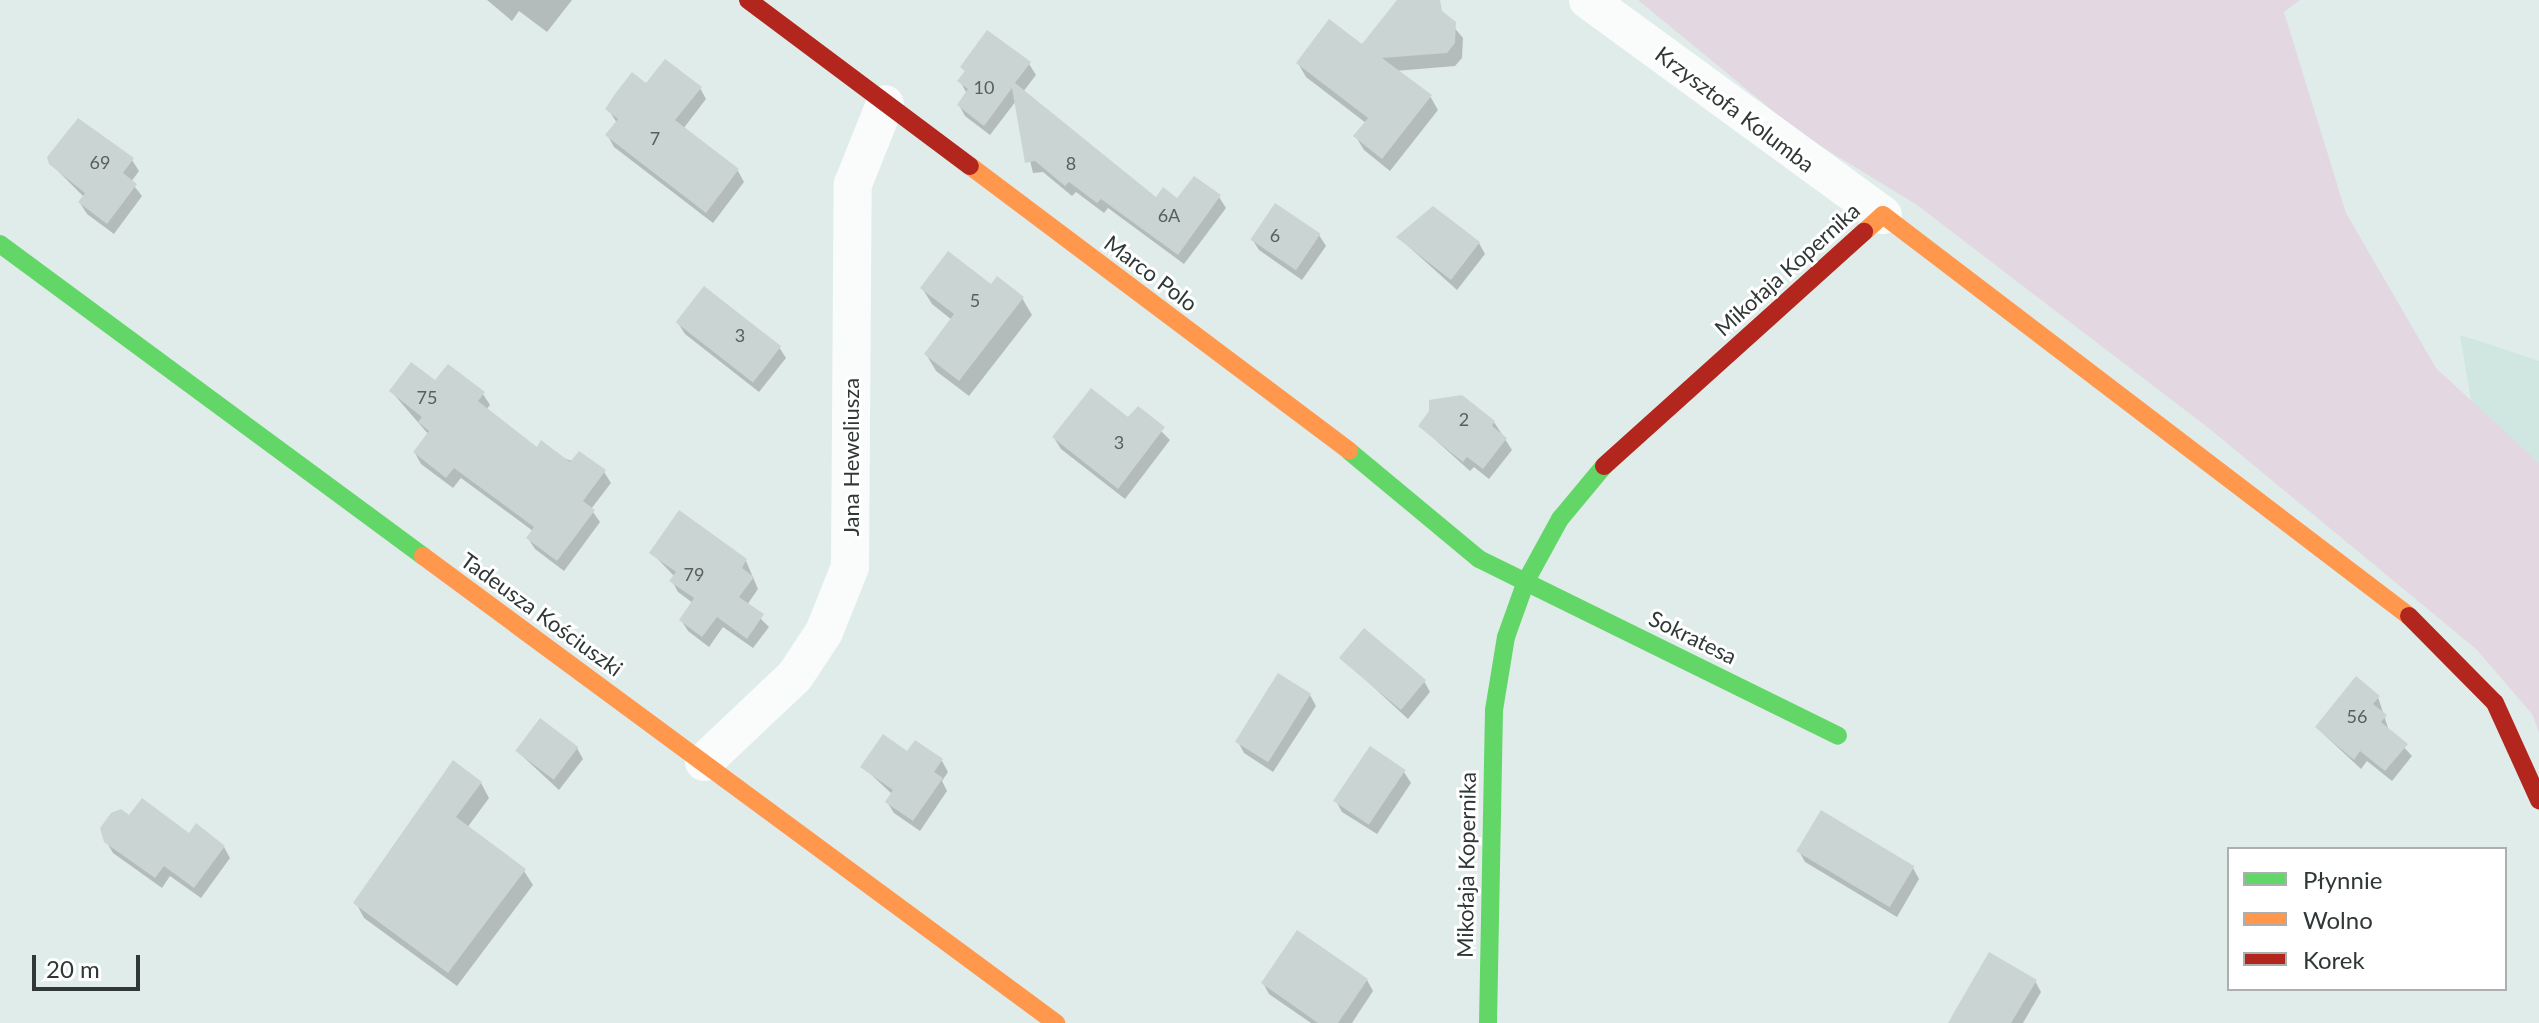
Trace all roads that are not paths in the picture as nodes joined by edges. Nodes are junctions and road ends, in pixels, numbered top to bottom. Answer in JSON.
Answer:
{"nodes":[{"id":1,"x":748,"y":0,"type":"edge"},
{"id":2,"x":1588,"y":0,"type":"edge"},
{"id":3,"x":885,"y":104,"type":"junction"},
{"id":4,"x":1883,"y":215,"type":"junction"},
{"id":5,"x":0,"y":244,"type":"edge"},
{"id":6,"x":1526,"y":581,"type":"junction"},
{"id":7,"x":1838,"y":736,"type":"dead end"},
{"id":8,"x":704,"y":762,"type":"junction"},
{"id":9,"x":2539,"y":800,"type":"edge"},
{"id":10,"x":1056,"y":1023,"type":"edge"},
{"id":11,"x":1488,"y":1023,"type":"edge"}],
"edges":[{"from":1,"to":3,"type":"street","name":"Marco Polo"},
{"from":2,"to":4,"type":"street","name":"Krzysztofa Kolumba"},
{"from":3,"to":6,"type":"street","name":"Marco Polo"},
{"from":3,"to":8,"type":"street","name":"Jana Heweliusza"},
{"from":4,"to":6,"type":"street","name":"Mikołaja Kopernika"},
{"from":4,"to":9,"type":"street","name":"Mikołaja Kopernika"},
{"from":5,"to":8,"type":"street","name":"Tadeusza Kościuszki"},
{"from":6,"to":7,"type":"street","name":"Sokratesa"},
{"from":6,"to":11,"type":"street","name":"Mikołaja Kopernika"},
{"from":8,"to":10,"type":"street","name":"Tadeusza Kościuszki"}]}
